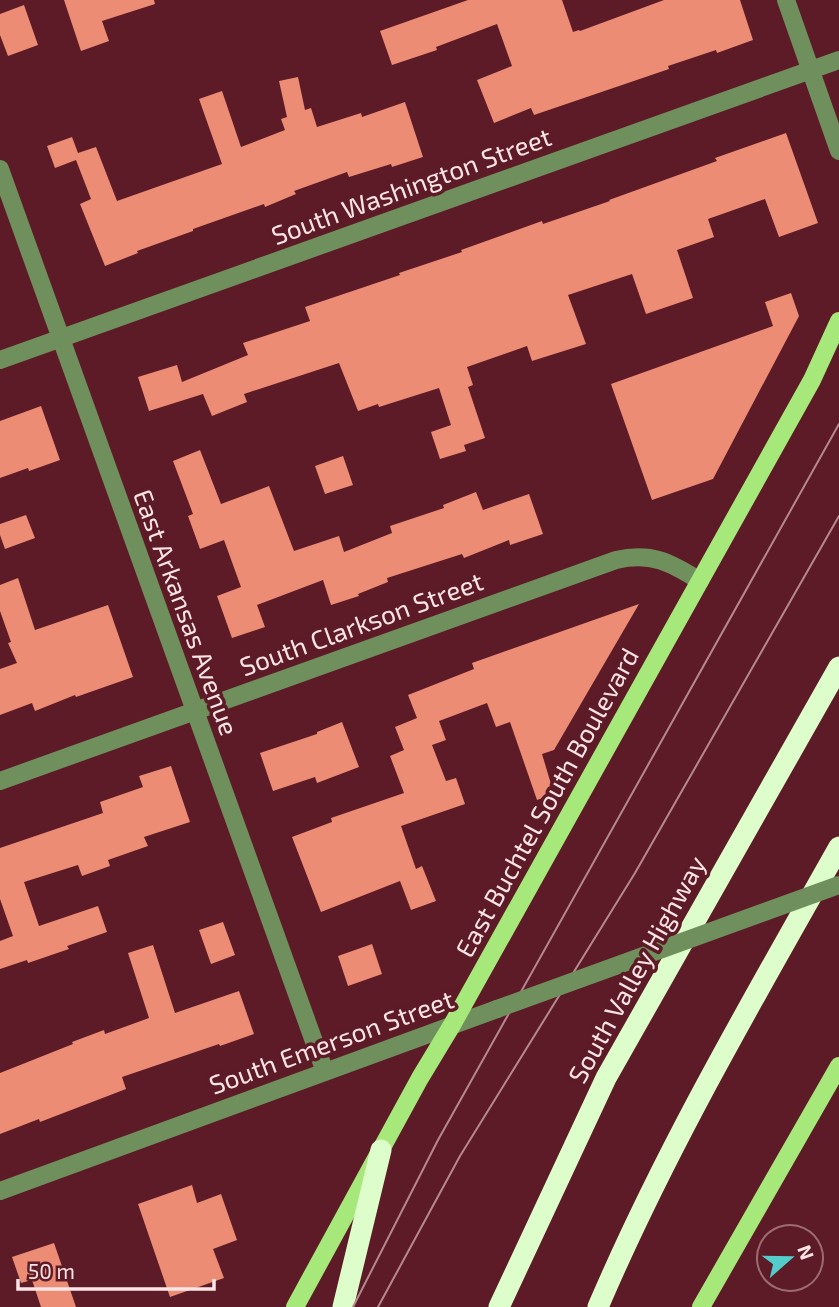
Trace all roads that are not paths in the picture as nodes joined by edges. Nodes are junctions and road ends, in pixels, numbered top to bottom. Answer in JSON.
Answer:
{"nodes":[{"id":1,"x":786,"y":0,"type":"edge"},
{"id":2,"x":839,"y":60,"type":"edge"},
{"id":3,"x":810,"y":70,"type":"junction"},
{"id":4,"x":839,"y":151,"type":"edge"},
{"id":5,"x":0,"y":169,"type":"edge"},
{"id":6,"x":839,"y":321,"type":"edge"},
{"id":7,"x":61,"y":339,"type":"junction"},
{"id":8,"x":0,"y":360,"type":"edge"},
{"id":9,"x":700,"y":581,"type":"junction"},
{"id":10,"x":839,"y":667,"type":"edge"},
{"id":11,"x":195,"y":711,"type":"junction"},
{"id":12,"x":0,"y":781,"type":"edge"},
{"id":13,"x":839,"y":847,"type":"edge"},
{"id":14,"x":839,"y":885,"type":"edge"},
{"id":15,"x":452,"y":1025,"type":"junction"},
{"id":16,"x":839,"y":1066,"type":"edge"},
{"id":17,"x":324,"y":1072,"type":"junction"},
{"id":18,"x":381,"y":1150,"type":"junction"},
{"id":19,"x":0,"y":1191,"type":"edge"},
{"id":20,"x":295,"y":1307,"type":"edge"},
{"id":21,"x":343,"y":1307,"type":"edge"},
{"id":22,"x":499,"y":1307,"type":"edge"},
{"id":23,"x":598,"y":1307,"type":"edge"},
{"id":24,"x":701,"y":1307,"type":"edge"}],
"edges":[{"from":1,"to":3,"type":"street"},
{"from":2,"to":3,"type":"street","name":"South Washington Street"},
{"from":3,"to":4,"type":"street"},
{"from":3,"to":7,"type":"street","name":"South Washington Street"},
{"from":5,"to":7,"type":"street","name":"East Arkansas Avenue"},
{"from":6,"to":9,"type":"main road","name":"East Buchtel South Boulevard"},
{"from":7,"to":8,"type":"street","name":"South Washington Street"},
{"from":7,"to":11,"type":"street","name":"East Arkansas Avenue"},
{"from":9,"to":11,"type":"street","name":"South Clarkson Street"},
{"from":9,"to":15,"type":"main road","name":"East Buchtel South Boulevard"},
{"from":10,"to":22,"type":"highway","name":"South Valley Highway"},
{"from":11,"to":12,"type":"street","name":"South Clarkson Street"},
{"from":11,"to":17,"type":"street","name":"East Arkansas Avenue"},
{"from":13,"to":23,"type":"highway"},
{"from":14,"to":15,"type":"street","name":"South Emerson Street","bridge":true},
{"from":15,"to":17,"type":"street","name":"South Emerson Street"},
{"from":15,"to":18,"type":"main road","name":"East Buchtel South Boulevard"},
{"from":16,"to":24,"type":"main road"},
{"from":17,"to":19,"type":"street","name":"South Emerson Street"},
{"from":18,"to":20,"type":"main road","name":"East Buchtel South Boulevard"},
{"from":18,"to":21,"type":"highway"}]}
